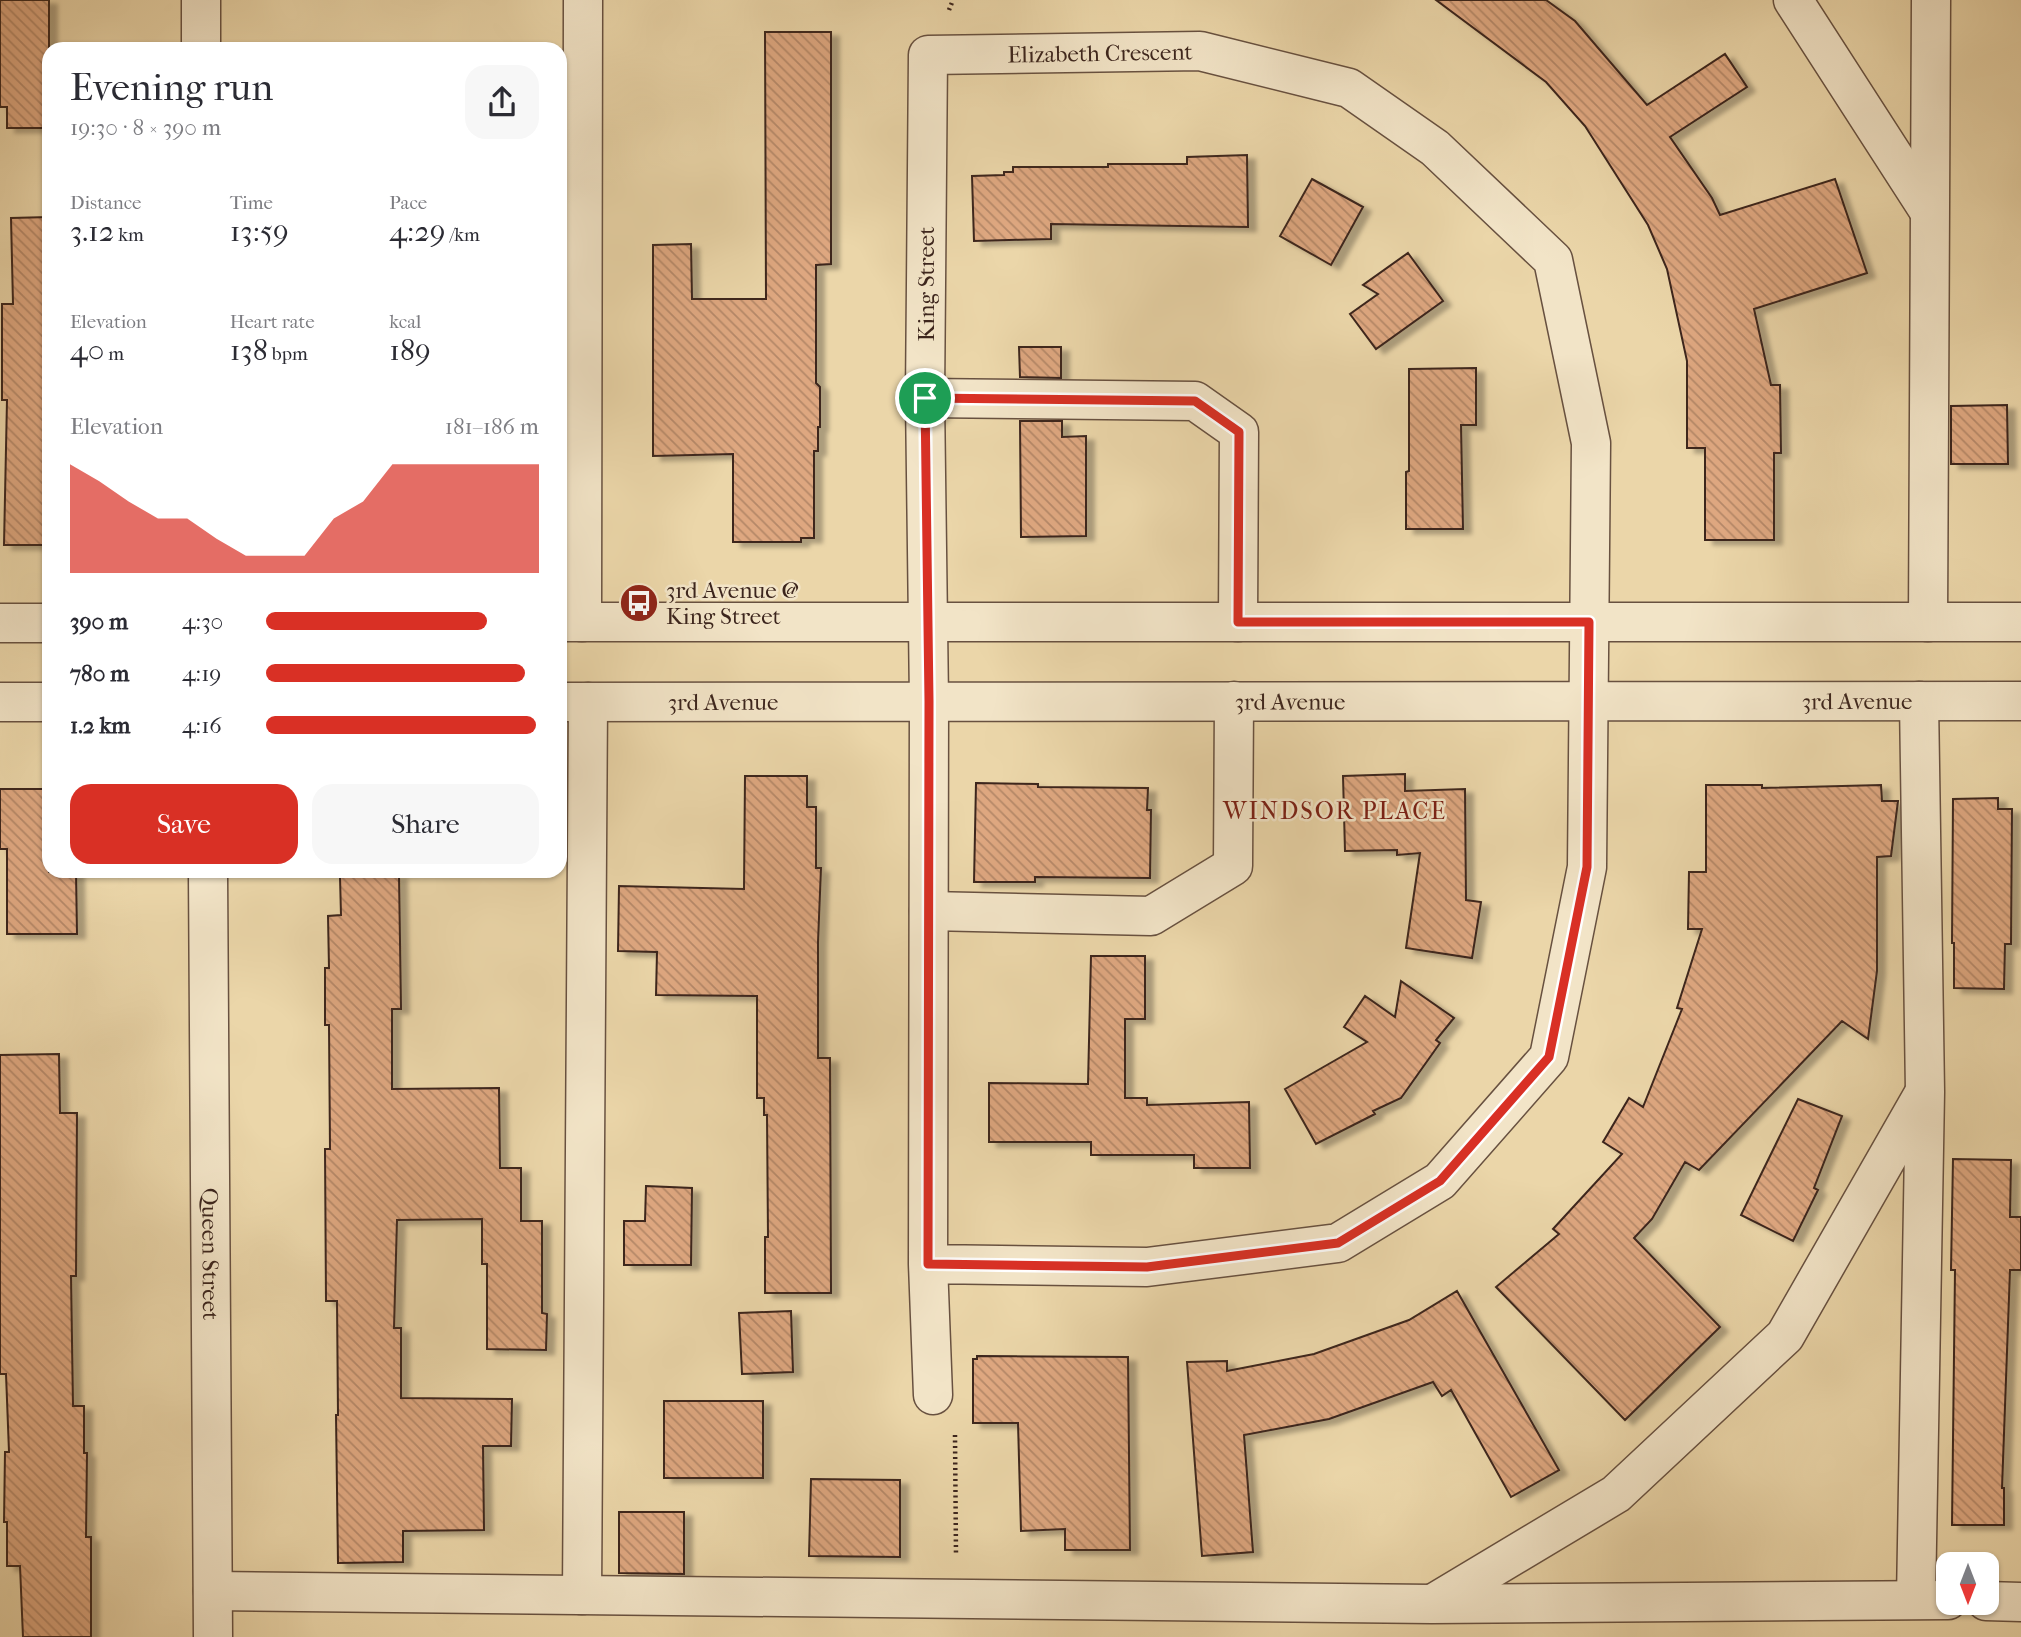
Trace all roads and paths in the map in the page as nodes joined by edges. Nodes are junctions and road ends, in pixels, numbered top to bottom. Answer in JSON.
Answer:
{"nodes":[{"id":1,"x":201,"y":0,"type":"edge"},
{"id":2,"x":583,"y":0,"type":"edge"},
{"id":3,"x":1793,"y":0,"type":"edge"},
{"id":4,"x":1931,"y":0,"type":"edge"},
{"id":5,"x":201,"y":42,"type":"edge"},
{"id":6,"x":928,"y":55,"type":"joint"},
{"id":7,"x":1929,"y":211,"type":"junction"},
{"id":8,"x":925,"y":398,"type":"junction"},
{"id":9,"x":571,"y":622,"type":"edge"},
{"id":10,"x":928,"y":622,"type":"junction"},
{"id":11,"x":1238,"y":622,"type":"junction"},
{"id":12,"x":1589,"y":622,"type":"junction"},
{"id":13,"x":1928,"y":622,"type":"junction"},
{"id":14,"x":2021,"y":622,"type":"edge"},
{"id":15,"x":0,"y":623,"type":"edge"},
{"id":16,"x":42,"y":623,"type":"edge"},
{"id":17,"x":929,"y":701,"type":"junction"},
{"id":18,"x":1234,"y":701,"type":"junction"},
{"id":19,"x":1588,"y":701,"type":"junction"},
{"id":20,"x":1919,"y":701,"type":"junction"},
{"id":21,"x":2021,"y":701,"type":"edge"},
{"id":22,"x":0,"y":702,"type":"edge"},
{"id":23,"x":42,"y":702,"type":"edge"},
{"id":24,"x":574,"y":702,"type":"edge"},
{"id":25,"x":208,"y":878,"type":"edge"},
{"id":26,"x":929,"y":911,"type":"junction"},
{"id":27,"x":1925,"y":1092,"type":"junction"},
{"id":28,"x":928,"y":1264,"type":"junction"},
{"id":29,"x":933,"y":1395,"type":"joint"},
{"id":30,"x":213,"y":1591,"type":"junction"},
{"id":31,"x":582,"y":1595,"type":"junction"},
{"id":32,"x":956,"y":1599,"type":"junction"},
{"id":33,"x":1932,"y":1599,"type":"edge"},
{"id":34,"x":1999,"y":1601,"type":"edge"},
{"id":35,"x":2021,"y":1602,"type":"edge"},
{"id":36,"x":1432,"y":1604,"type":"junction"},
{"id":37,"x":213,"y":1637,"type":"edge"}],
"edges":[{"from":1,"to":5,"type":"street"},
{"from":2,"to":9,"type":"street"},
{"from":3,"to":7,"type":"street"},
{"from":4,"to":7,"type":"street"},
{"from":6,"to":8,"type":"street","name":"King Street"},
{"from":6,"to":12,"type":"street","name":"Elizabeth Crescent"},
{"from":7,"to":13,"type":"street"},
{"from":8,"to":10,"type":"street","name":"King Street"},
{"from":8,"to":11,"type":"street"},
{"from":9,"to":10,"type":"street"},
{"from":10,"to":11,"type":"street"},
{"from":10,"to":17,"type":"street","name":"King Street"},
{"from":11,"to":12,"type":"street"},
{"from":12,"to":13,"type":"street"},
{"from":12,"to":19,"type":"street","name":"Elizabeth Crescent"},
{"from":13,"to":14,"type":"street"},
{"from":15,"to":16,"type":"street"},
{"from":17,"to":18,"type":"street","name":"3rd Avenue"},
{"from":17,"to":24,"type":"street","name":"3rd Avenue"},
{"from":17,"to":26,"type":"street","name":"King Street"},
{"from":18,"to":19,"type":"street","name":"3rd Avenue"},
{"from":18,"to":26,"type":"street"},
{"from":19,"to":20,"type":"street","name":"3rd Avenue"},
{"from":19,"to":28,"type":"street","name":"Elizabeth Crescent"},
{"from":20,"to":21,"type":"street","name":"3rd Avenue"},
{"from":20,"to":27,"type":"street"},
{"from":22,"to":23,"type":"street"},
{"from":24,"to":31,"type":"street"},
{"from":25,"to":30,"type":"street","name":"Queen Street"},
{"from":26,"to":28,"type":"street","name":"King Street"},
{"from":27,"to":33,"type":"street"},
{"from":27,"to":36,"type":"street"},
{"from":28,"to":29,"type":"street","name":"King Street"},
{"from":29,"to":32,"type":"path"},
{"from":30,"to":31,"type":"street"},
{"from":30,"to":37,"type":"street","name":"Queen Street"},
{"from":31,"to":32,"type":"street"},
{"from":32,"to":36,"type":"street"},
{"from":33,"to":36,"type":"street"},
{"from":34,"to":35,"type":"street"}]}
